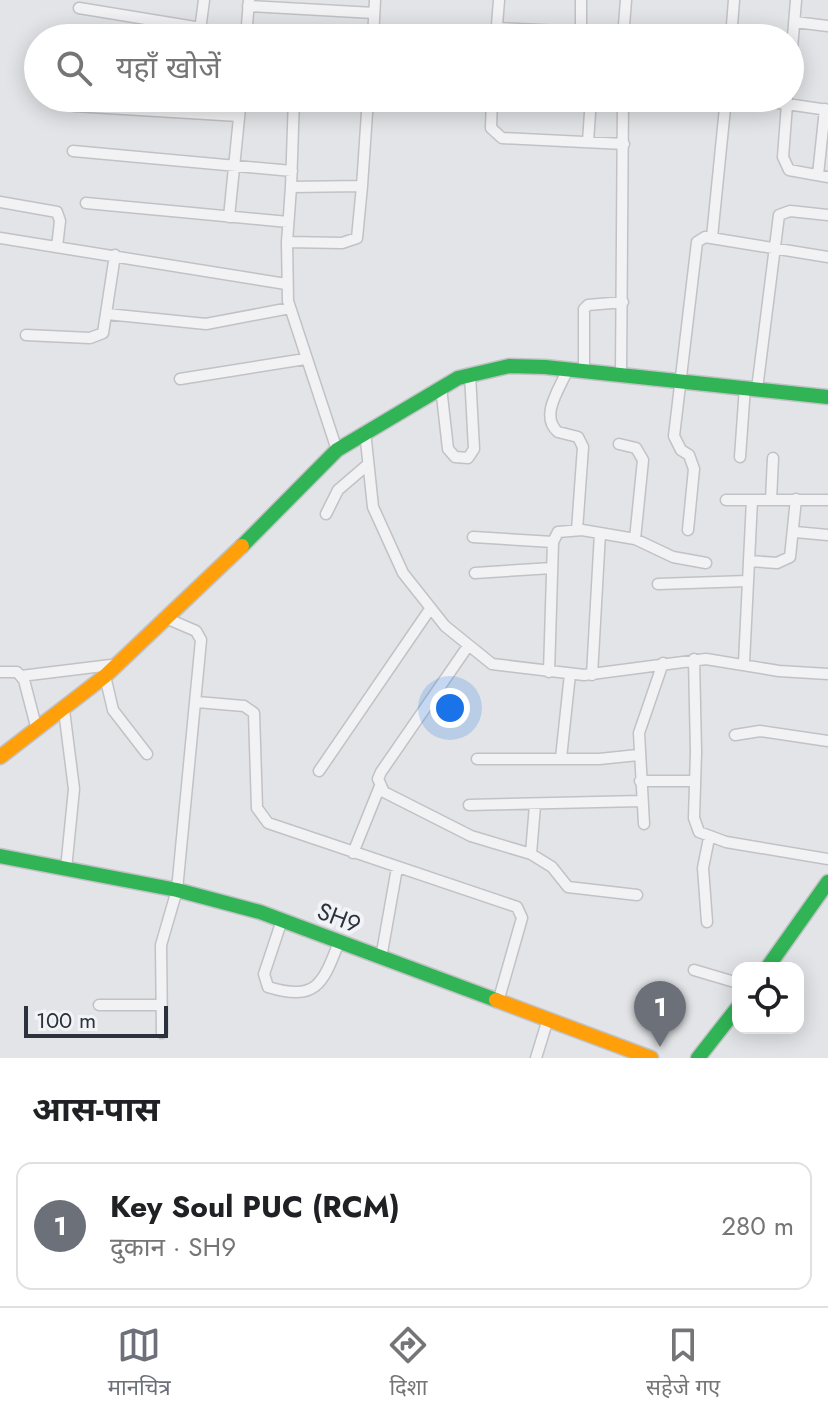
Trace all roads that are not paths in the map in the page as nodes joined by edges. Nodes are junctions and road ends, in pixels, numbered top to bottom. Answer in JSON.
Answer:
{"nodes":[{"id":1,"x":204,"y":0,"type":"edge"},
{"id":2,"x":375,"y":0,"type":"edge"},
{"id":3,"x":499,"y":0,"type":"edge"},
{"id":4,"x":581,"y":0,"type":"edge"},
{"id":5,"x":626,"y":0,"type":"edge"},
{"id":6,"x":734,"y":0,"type":"edge"},
{"id":7,"x":796,"y":0,"type":"edge"},
{"id":8,"x":249,"y":3,"type":"edge"},
{"id":9,"x":79,"y":8,"type":"dead end"},
{"id":10,"x":374,"y":13,"type":"junction"},
{"id":11,"x":795,"y":22,"type":"joint"},
{"id":12,"x":156,"y":24,"type":"edge"},
{"id":13,"x":201,"y":24,"type":"edge"},
{"id":14,"x":247,"y":24,"type":"edge"},
{"id":15,"x":374,"y":24,"type":"edge"},
{"id":16,"x":498,"y":24,"type":"edge"},
{"id":17,"x":581,"y":24,"type":"edge"},
{"id":18,"x":625,"y":24,"type":"edge"},
{"id":19,"x":732,"y":24,"type":"edge"},
{"id":20,"x":828,"y":26,"type":"edge"},
{"id":21,"x":804,"y":105,"type":"edge"},
{"id":22,"x":826,"y":110,"type":"edge"},
{"id":23,"x":173,"y":112,"type":"edge"},
{"id":24,"x":239,"y":112,"type":"edge"},
{"id":25,"x":294,"y":112,"type":"edge"},
{"id":26,"x":367,"y":112,"type":"edge"},
{"id":27,"x":492,"y":112,"type":"edge"},
{"id":28,"x":590,"y":112,"type":"edge"},
{"id":29,"x":623,"y":112,"type":"edge"},
{"id":30,"x":725,"y":112,"type":"edge"},
{"id":31,"x":786,"y":112,"type":"edge"},
{"id":32,"x":239,"y":116,"type":"junction"},
{"id":33,"x":588,"y":142,"type":"junction"},
{"id":34,"x":624,"y":144,"type":"junction"},
{"id":35,"x":73,"y":151,"type":"dead end"},
{"id":36,"x":235,"y":166,"type":"junction"},
{"id":37,"x":292,"y":171,"type":"junction"},
{"id":38,"x":823,"y":176,"type":"edge"},
{"id":39,"x":362,"y":186,"type":"junction"},
{"id":40,"x":291,"y":187,"type":"junction"},
{"id":41,"x":0,"y":202,"type":"edge"},
{"id":42,"x":86,"y":203,"type":"dead end"},
{"id":43,"x":828,"y":215,"type":"edge"},
{"id":44,"x":229,"y":217,"type":"junction"},
{"id":45,"x":288,"y":222,"type":"junction"},
{"id":46,"x":712,"y":237,"type":"junction"},
{"id":47,"x":0,"y":238,"type":"edge"},
{"id":48,"x":287,"y":242,"type":"junction"},
{"id":49,"x":57,"y":247,"type":"junction"},
{"id":50,"x":772,"y":247,"type":"junction"},
{"id":51,"x":115,"y":255,"type":"junction"},
{"id":52,"x":828,"y":257,"type":"edge"},
{"id":53,"x":286,"y":284,"type":"junction"},
{"id":54,"x":623,"y":302,"type":"junction"},
{"id":55,"x":290,"y":308,"type":"junction"},
{"id":56,"x":107,"y":314,"type":"junction"},
{"id":57,"x":26,"y":335,"type":"dead end"},
{"id":58,"x":305,"y":359,"type":"junction"},
{"id":59,"x":568,"y":369,"type":"junction"},
{"id":60,"x":584,"y":371,"type":"junction"},
{"id":61,"x":470,"y":374,"type":"junction"},
{"id":62,"x":621,"y":374,"type":"junction"},
{"id":63,"x":180,"y":379,"type":"dead end"},
{"id":64,"x":679,"y":380,"type":"junction"},
{"id":65,"x":441,"y":387,"type":"junction"},
{"id":66,"x":751,"y":388,"type":"junction"},
{"id":67,"x":828,"y":397,"type":"edge"},
{"id":68,"x":365,"y":431,"type":"junction"},
{"id":69,"x":619,"y":444,"type":"dead end"},
{"id":70,"x":337,"y":450,"type":"junction"},
{"id":71,"x":740,"y":457,"type":"dead end"},
{"id":72,"x":773,"y":458,"type":"dead end"},
{"id":73,"x":366,"y":466,"type":"junction"},
{"id":74,"x":796,"y":499,"type":"junction"},
{"id":75,"x":726,"y":500,"type":"dead end"},
{"id":76,"x":752,"y":500,"type":"junction"},
{"id":77,"x":771,"y":500,"type":"junction"},
{"id":78,"x":828,"y":500,"type":"edge"},
{"id":79,"x":326,"y":514,"type":"dead end"},
{"id":80,"x":577,"y":530,"type":"junction"},
{"id":81,"x":688,"y":530,"type":"dead end"},
{"id":82,"x":795,"y":532,"type":"junction"},
{"id":83,"x":600,"y":533,"type":"junction"},
{"id":84,"x":828,"y":535,"type":"edge"},
{"id":85,"x":473,"y":537,"type":"dead end"},
{"id":86,"x":635,"y":539,"type":"junction"},
{"id":87,"x":553,"y":542,"type":"junction"},
{"id":88,"x":750,"y":561,"type":"junction"},
{"id":89,"x":706,"y":563,"type":"dead end"},
{"id":90,"x":552,"y":568,"type":"junction"},
{"id":91,"x":475,"y":573,"type":"dead end"},
{"id":92,"x":748,"y":581,"type":"junction"},
{"id":93,"x":658,"y":584,"type":"dead end"},
{"id":94,"x":430,"y":609,"type":"junction"},
{"id":95,"x":168,"y":619,"type":"junction"},
{"id":96,"x":468,"y":646,"type":"junction"},
{"id":97,"x":694,"y":659,"type":"junction"},
{"id":98,"x":663,"y":663,"type":"junction"},
{"id":99,"x":744,"y":663,"type":"junction"},
{"id":100,"x":119,"y":664,"type":"junction"},
{"id":101,"x":0,"y":672,"type":"edge"},
{"id":102,"x":549,"y":672,"type":"junction"},
{"id":103,"x":570,"y":674,"type":"junction"},
{"id":104,"x":828,"y":674,"type":"edge"},
{"id":105,"x":592,"y":675,"type":"junction"},
{"id":106,"x":21,"y":676,"type":"junction"},
{"id":107,"x":105,"y":676,"type":"junction"},
{"id":108,"x":197,"y":702,"type":"junction"},
{"id":109,"x":64,"y":710,"type":"junction"},
{"id":110,"x":37,"y":730,"type":"junction"},
{"id":111,"x":735,"y":735,"type":"dead end"},
{"id":112,"x":828,"y":741,"type":"edge"},
{"id":113,"x":147,"y":754,"type":"dead end"},
{"id":114,"x":638,"y":755,"type":"junction"},
{"id":115,"x":0,"y":757,"type":"edge"},
{"id":116,"x":561,"y":758,"type":"junction"},
{"id":117,"x":477,"y":759,"type":"dead end"},
{"id":118,"x":319,"y":771,"type":"dead end"},
{"id":119,"x":640,"y":781,"type":"junction"},
{"id":120,"x":695,"y":781,"type":"junction"},
{"id":121,"x":380,"y":786,"type":"junction"},
{"id":122,"x":642,"y":801,"type":"junction"},
{"id":123,"x":469,"y":805,"type":"dead end"},
{"id":124,"x":535,"y":805,"type":"junction"},
{"id":125,"x":644,"y":824,"type":"dead end"},
{"id":126,"x":709,"y":838,"type":"junction"},
{"id":127,"x":353,"y":853,"type":"junction"},
{"id":128,"x":531,"y":854,"type":"junction"},
{"id":129,"x":0,"y":856,"type":"edge"},
{"id":130,"x":828,"y":859,"type":"edge"},
{"id":131,"x":397,"y":868,"type":"junction"},
{"id":132,"x":66,"y":869,"type":"junction"},
{"id":133,"x":828,"y":882,"type":"edge"},
{"id":134,"x":177,"y":890,"type":"junction"},
{"id":135,"x":637,"y":895,"type":"dead end"},
{"id":136,"x":282,"y":920,"type":"junction"},
{"id":137,"x":707,"y":922,"type":"dead end"},
{"id":138,"x":339,"y":942,"type":"junction"},
{"id":139,"x":381,"y":958,"type":"junction"},
{"id":140,"x":771,"y":962,"type":"edge"},
{"id":141,"x":694,"y":970,"type":"dead end"},
{"id":142,"x":732,"y":981,"type":"edge"},
{"id":143,"x":498,"y":1002,"type":"junction"},
{"id":144,"x":99,"y":1005,"type":"dead end"},
{"id":145,"x":161,"y":1005,"type":"junction"},
{"id":146,"x":732,"y":1015,"type":"edge"},
{"id":147,"x":548,"y":1019,"type":"junction"},
{"id":148,"x":162,"y":1033,"type":"dead end"},
{"id":149,"x":536,"y":1058,"type":"edge"},
{"id":150,"x":651,"y":1058,"type":"edge"},
{"id":151,"x":698,"y":1058,"type":"edge"}],
"edges":[{"from":1,"to":13,"type":"street"},
{"from":2,"to":10,"type":"street"},
{"from":3,"to":16,"type":"street"},
{"from":4,"to":17,"type":"street"},
{"from":5,"to":18,"type":"street"},
{"from":6,"to":19,"type":"street"},
{"from":7,"to":11,"type":"street"},
{"from":8,"to":10,"type":"street"},
{"from":8,"to":14,"type":"street"},
{"from":9,"to":12,"type":"street"},
{"from":10,"to":15,"type":"street"},
{"from":11,"to":20,"type":"street"},
{"from":21,"to":22,"type":"street"},
{"from":22,"to":38,"type":"street"},
{"from":23,"to":32,"type":"street"},
{"from":24,"to":32,"type":"street"},
{"from":25,"to":37,"type":"street"},
{"from":26,"to":39,"type":"street"},
{"from":27,"to":33,"type":"street"},
{"from":28,"to":33,"type":"street"},
{"from":29,"to":34,"type":"street"},
{"from":30,"to":46,"type":"street"},
{"from":31,"to":38,"type":"street"},
{"from":32,"to":36,"type":"street"},
{"from":33,"to":34,"type":"street"},
{"from":34,"to":54,"type":"street"},
{"from":35,"to":36,"type":"street"},
{"from":36,"to":37,"type":"street"},
{"from":36,"to":44,"type":"street"},
{"from":37,"to":40,"type":"street"},
{"from":39,"to":40,"type":"street"},
{"from":39,"to":48,"type":"street"},
{"from":40,"to":45,"type":"street"},
{"from":41,"to":49,"type":"street"},
{"from":42,"to":44,"type":"street"},
{"from":43,"to":50,"type":"street"},
{"from":44,"to":45,"type":"street"},
{"from":45,"to":48,"type":"street"},
{"from":46,"to":50,"type":"street"},
{"from":46,"to":64,"type":"street"},
{"from":47,"to":49,"type":"street"},
{"from":48,"to":53,"type":"street"},
{"from":49,"to":51,"type":"street"},
{"from":50,"to":52,"type":"street"},
{"from":50,"to":66,"type":"street"},
{"from":51,"to":53,"type":"street"},
{"from":51,"to":56,"type":"street"},
{"from":53,"to":55,"type":"street"},
{"from":54,"to":60,"type":"street"},
{"from":54,"to":62,"type":"street"},
{"from":55,"to":56,"type":"street"},
{"from":55,"to":58,"type":"street"},
{"from":56,"to":57,"type":"street"},
{"from":58,"to":63,"type":"street"},
{"from":58,"to":70,"type":"street"},
{"from":59,"to":60,"type":"street"},
{"from":59,"to":61,"type":"street"},
{"from":59,"to":80,"type":"street"},
{"from":60,"to":62,"type":"street"},
{"from":61,"to":65,"type":"street"},
{"from":61,"to":65,"type":"street"},
{"from":62,"to":64,"type":"street"},
{"from":64,"to":66,"type":"street"},
{"from":64,"to":81,"type":"street"},
{"from":65,"to":68,"type":"street"},
{"from":66,"to":67,"type":"street"},
{"from":66,"to":71,"type":"street"},
{"from":68,"to":70,"type":"street"},
{"from":68,"to":73,"type":"street"},
{"from":69,"to":86,"type":"street"},
{"from":70,"to":95,"type":"street"},
{"from":72,"to":77,"type":"street"},
{"from":73,"to":79,"type":"street"},
{"from":73,"to":94,"type":"street"},
{"from":74,"to":77,"type":"street"},
{"from":74,"to":78,"type":"street"},
{"from":74,"to":82,"type":"street"},
{"from":75,"to":76,"type":"street"},
{"from":76,"to":77,"type":"street"},
{"from":76,"to":88,"type":"street"},
{"from":80,"to":83,"type":"street"},
{"from":80,"to":87,"type":"street"},
{"from":82,"to":84,"type":"street"},
{"from":82,"to":88,"type":"street"},
{"from":83,"to":86,"type":"street"},
{"from":83,"to":105,"type":"street"},
{"from":85,"to":87,"type":"street"},
{"from":86,"to":89,"type":"street"},
{"from":87,"to":90,"type":"street"},
{"from":88,"to":92,"type":"street"},
{"from":90,"to":91,"type":"street"},
{"from":90,"to":102,"type":"street"},
{"from":92,"to":93,"type":"street"},
{"from":92,"to":99,"type":"street"},
{"from":94,"to":96,"type":"street"},
{"from":94,"to":118,"type":"street"},
{"from":95,"to":100,"type":"street"},
{"from":95,"to":108,"type":"street"},
{"from":96,"to":102,"type":"street"},
{"from":96,"to":121,"type":"street"},
{"from":97,"to":98,"type":"street"},
{"from":97,"to":99,"type":"street"},
{"from":97,"to":120,"type":"street"},
{"from":98,"to":105,"type":"street"},
{"from":98,"to":114,"type":"street"},
{"from":99,"to":104,"type":"street"},
{"from":100,"to":106,"type":"street"},
{"from":100,"to":107,"type":"street"},
{"from":101,"to":106,"type":"street"},
{"from":102,"to":103,"type":"street"},
{"from":103,"to":105,"type":"street"},
{"from":103,"to":116,"type":"street"},
{"from":106,"to":110,"type":"street"},
{"from":107,"to":109,"type":"street"},
{"from":107,"to":113,"type":"street"},
{"from":108,"to":127,"type":"street"},
{"from":108,"to":134,"type":"street"},
{"from":109,"to":110,"type":"street"},
{"from":109,"to":132,"type":"street"},
{"from":110,"to":115,"type":"street"},
{"from":111,"to":112,"type":"street"},
{"from":114,"to":116,"type":"street"},
{"from":114,"to":119,"type":"street"},
{"from":116,"to":117,"type":"street"},
{"from":119,"to":120,"type":"street"},
{"from":119,"to":122,"type":"street"},
{"from":120,"to":126,"type":"street"},
{"from":121,"to":127,"type":"street"},
{"from":121,"to":128,"type":"street"},
{"from":122,"to":124,"type":"street"},
{"from":122,"to":125,"type":"street"},
{"from":123,"to":124,"type":"street"},
{"from":124,"to":128,"type":"street"},
{"from":126,"to":130,"type":"street"},
{"from":126,"to":137,"type":"street"},
{"from":127,"to":131,"type":"street"},
{"from":128,"to":135,"type":"street"},
{"from":129,"to":132,"type":"street","name":"SH9"},
{"from":131,"to":139,"type":"street"},
{"from":131,"to":143,"type":"street"},
{"from":132,"to":134,"type":"street","name":"SH9"},
{"from":133,"to":140,"type":"street"},
{"from":134,"to":136,"type":"street","name":"SH9"},
{"from":134,"to":145,"type":"street"},
{"from":136,"to":138,"type":"street","name":"SH9"},
{"from":136,"to":138,"type":"street"},
{"from":138,"to":139,"type":"street","name":"SH9"},
{"from":139,"to":143,"type":"street","name":"SH9"},
{"from":141,"to":142,"type":"street"},
{"from":143,"to":147,"type":"street","name":"SH9"},
{"from":144,"to":145,"type":"street"},
{"from":145,"to":148,"type":"street"},
{"from":146,"to":151,"type":"street"},
{"from":147,"to":149,"type":"street"},
{"from":147,"to":150,"type":"street","name":"SH9"}]}
